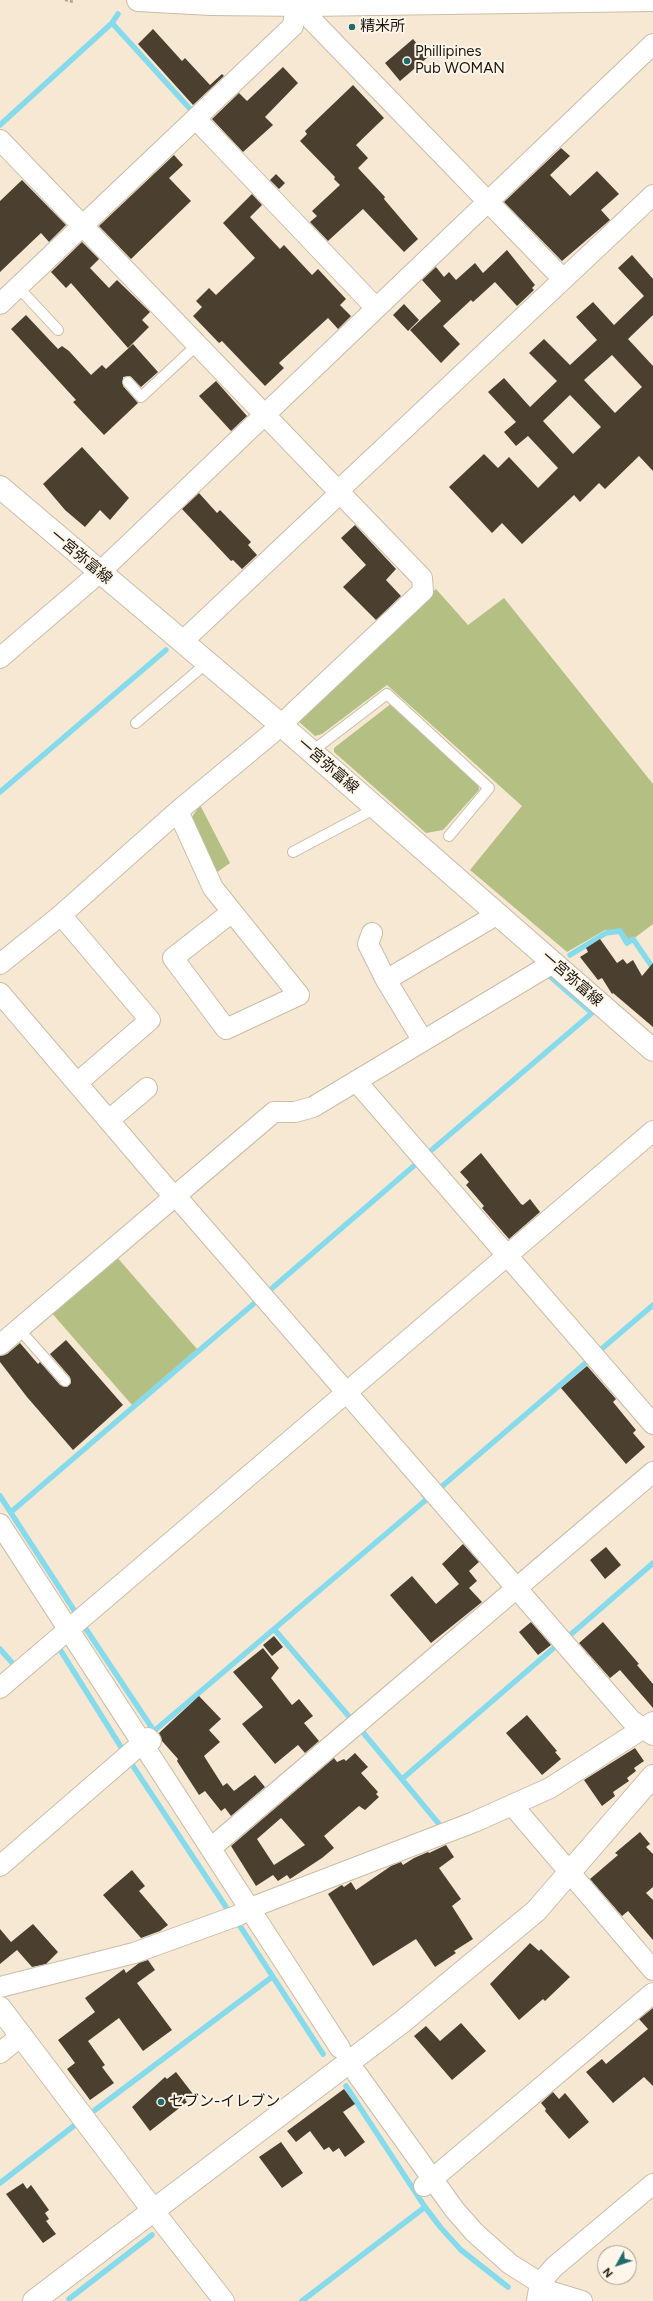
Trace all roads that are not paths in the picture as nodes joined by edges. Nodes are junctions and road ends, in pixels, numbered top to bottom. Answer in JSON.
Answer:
{"nodes":[{"id":1,"x":138,"y":0,"type":"edge"},
{"id":2,"x":653,"y":0,"type":"edge"},
{"id":3,"x":307,"y":5,"type":"edge"},
{"id":4,"x":653,"y":44,"type":"edge"},
{"id":5,"x":196,"y":119,"type":"junction"},
{"id":6,"x":0,"y":140,"type":"edge"},
{"id":7,"x":653,"y":195,"type":"edge"},
{"id":8,"x":488,"y":202,"type":"junction"},
{"id":9,"x":82,"y":227,"type":"junction"},
{"id":10,"x":563,"y":279,"type":"junction"},
{"id":11,"x":18,"y":287,"type":"junction"},
{"id":12,"x":1,"y":302,"type":"edge"},
{"id":13,"x":376,"y":308,"type":"junction"},
{"id":14,"x":58,"y":330,"type":"dead end"},
{"id":15,"x":196,"y":346,"type":"junction"},
{"id":16,"x":128,"y":382,"type":"dead end"},
{"id":17,"x":264,"y":415,"type":"junction"},
{"id":18,"x":0,"y":487,"type":"edge"},
{"id":19,"x":338,"y":493,"type":"junction"},
{"id":20,"x":99,"y":573,"type":"junction"},
{"id":21,"x":184,"y":641,"type":"junction"},
{"id":22,"x":0,"y":658,"type":"edge"},
{"id":23,"x":208,"y":662,"type":"junction"},
{"id":24,"x":136,"y":723,"type":"dead end"},
{"id":25,"x":281,"y":725,"type":"junction"},
{"id":26,"x":311,"y":752,"type":"junction"},
{"id":27,"x":376,"y":808,"type":"junction"},
{"id":28,"x":178,"y":811,"type":"junction"},
{"id":29,"x":449,"y":836,"type":"dead end"},
{"id":30,"x":293,"y":852,"type":"dead end"},
{"id":31,"x":232,"y":912,"type":"junction"},
{"id":32,"x":498,"y":914,"type":"junction"},
{"id":33,"x":61,"y":915,"type":"junction"},
{"id":34,"x":372,"y":932,"type":"dead end"},
{"id":35,"x":553,"y":963,"type":"junction"},
{"id":36,"x":0,"y":964,"type":"edge"},
{"id":37,"x":386,"y":980,"type":"junction"},
{"id":38,"x":0,"y":993,"type":"edge"},
{"id":39,"x":423,"y":1041,"type":"junction"},
{"id":40,"x":653,"y":1050,"type":"edge"},
{"id":41,"x":356,"y":1081,"type":"junction"},
{"id":42,"x":77,"y":1083,"type":"junction"},
{"id":43,"x":147,"y":1088,"type":"dead end"},
{"id":44,"x":109,"y":1120,"type":"junction"},
{"id":45,"x":653,"y":1131,"type":"edge"},
{"id":46,"x":175,"y":1195,"type":"junction"},
{"id":47,"x":506,"y":1254,"type":"junction"},
{"id":48,"x":19,"y":1329,"type":"junction"},
{"id":49,"x":0,"y":1345,"type":"edge"},
{"id":50,"x":65,"y":1381,"type":"dead end"},
{"id":51,"x":347,"y":1393,"type":"junction"},
{"id":52,"x":653,"y":1424,"type":"edge"},
{"id":53,"x":653,"y":1472,"type":"edge"},
{"id":54,"x":0,"y":1508,"type":"edge"},
{"id":55,"x":0,"y":1524,"type":"edge"},
{"id":56,"x":516,"y":1588,"type":"junction"},
{"id":57,"x":72,"y":1627,"type":"junction"},
{"id":58,"x":0,"y":1688,"type":"edge"},
{"id":59,"x":649,"y":1729,"type":"edge"},
{"id":60,"x":145,"y":1741,"type":"junction"},
{"id":61,"x":653,"y":1776,"type":"edge"},
{"id":62,"x":513,"y":1806,"type":"junction"},
{"id":63,"x":218,"y":1842,"type":"junction"},
{"id":64,"x":0,"y":1866,"type":"edge"},
{"id":65,"x":569,"y":1872,"type":"junction"},
{"id":66,"x":254,"y":1907,"type":"junction"},
{"id":67,"x":653,"y":1970,"type":"edge"},
{"id":68,"x":0,"y":1987,"type":"edge"},
{"id":69,"x":653,"y":1993,"type":"edge"},
{"id":70,"x":0,"y":2008,"type":"edge"},
{"id":71,"x":22,"y":2036,"type":"junction"},
{"id":72,"x":0,"y":2052,"type":"edge"},
{"id":73,"x":347,"y":2063,"type":"junction"},
{"id":74,"x":428,"y":2183,"type":"junction"},
{"id":75,"x":653,"y":2184,"type":"edge"},
{"id":76,"x":153,"y":2210,"type":"junction"},
{"id":77,"x":538,"y":2293,"type":"edge"},
{"id":78,"x":34,"y":2301,"type":"edge"},
{"id":79,"x":224,"y":2301,"type":"edge"},
{"id":80,"x":582,"y":2301,"type":"edge"}],
"edges":[{"from":1,"to":3,"type":"main road"},
{"from":2,"to":3,"type":"main road"},
{"from":3,"to":5,"type":"street"},
{"from":3,"to":8,"type":"street"},
{"from":4,"to":8,"type":"street"},
{"from":5,"to":9,"type":"street"},
{"from":5,"to":13,"type":"street"},
{"from":6,"to":9,"type":"street"},
{"from":7,"to":10,"type":"street"},
{"from":8,"to":10,"type":"street"},
{"from":8,"to":13,"type":"street"},
{"from":9,"to":11,"type":"street"},
{"from":9,"to":15,"type":"street"},
{"from":10,"to":19,"type":"street"},
{"from":11,"to":12,"type":"street"},
{"from":11,"to":14,"type":"lane"},
{"from":13,"to":17,"type":"street"},
{"from":15,"to":16,"type":"lane"},
{"from":15,"to":17,"type":"street"},
{"from":17,"to":19,"type":"street"},
{"from":17,"to":20,"type":"street"},
{"from":18,"to":20,"type":"main road","name":"一宮弥富線"},
{"from":19,"to":21,"type":"street"},
{"from":19,"to":25,"type":"street"},
{"from":20,"to":21,"type":"main road","name":"一宮弥富線"},
{"from":20,"to":22,"type":"street"},
{"from":21,"to":23,"type":"main road","name":"一宮弥富線"},
{"from":23,"to":24,"type":"lane"},
{"from":23,"to":25,"type":"main road","name":"一宮弥富線"},
{"from":25,"to":26,"type":"main road","name":"一宮弥富線"},
{"from":25,"to":28,"type":"street"},
{"from":26,"to":27,"type":"main road","name":"一宮弥富線"},
{"from":26,"to":29,"type":"lane"},
{"from":27,"to":30,"type":"lane"},
{"from":27,"to":32,"type":"main road","name":"一宮弥富線"},
{"from":28,"to":31,"type":"street"},
{"from":28,"to":33,"type":"street"},
{"from":31,"to":31,"type":"street"},
{"from":32,"to":35,"type":"main road","name":"一宮弥富線"},
{"from":32,"to":37,"type":"street"},
{"from":33,"to":36,"type":"street"},
{"from":33,"to":42,"type":"street"},
{"from":34,"to":37,"type":"street"},
{"from":35,"to":39,"type":"street"},
{"from":35,"to":40,"type":"main road","name":"一宮弥富線"},
{"from":37,"to":39,"type":"street"},
{"from":38,"to":42,"type":"street"},
{"from":39,"to":41,"type":"street"},
{"from":41,"to":46,"type":"street"},
{"from":41,"to":47,"type":"street"},
{"from":42,"to":44,"type":"street"},
{"from":43,"to":44,"type":"street"},
{"from":44,"to":46,"type":"street"},
{"from":45,"to":47,"type":"street"},
{"from":46,"to":48,"type":"street"},
{"from":46,"to":51,"type":"street"},
{"from":47,"to":51,"type":"street"},
{"from":47,"to":52,"type":"street"},
{"from":48,"to":49,"type":"street"},
{"from":48,"to":50,"type":"lane"},
{"from":51,"to":56,"type":"street"},
{"from":51,"to":57,"type":"street"},
{"from":53,"to":56,"type":"street"},
{"from":54,"to":57,"type":"street"},
{"from":55,"to":57,"type":"street"},
{"from":56,"to":59,"type":"street"},
{"from":56,"to":63,"type":"street"},
{"from":57,"to":58,"type":"street"},
{"from":57,"to":60,"type":"street"},
{"from":59,"to":62,"type":"street"},
{"from":60,"to":63,"type":"street"},
{"from":60,"to":64,"type":"street"},
{"from":60,"to":66,"type":"street"},
{"from":61,"to":65,"type":"main road"},
{"from":62,"to":65,"type":"street"},
{"from":62,"to":66,"type":"street"},
{"from":63,"to":66,"type":"street"},
{"from":65,"to":67,"type":"street"},
{"from":65,"to":73,"type":"main road"},
{"from":66,"to":68,"type":"street"},
{"from":66,"to":73,"type":"street"},
{"from":69,"to":74,"type":"street"},
{"from":70,"to":71,"type":"main road"},
{"from":71,"to":72,"type":"street"},
{"from":71,"to":76,"type":"main road"},
{"from":73,"to":74,"type":"street"},
{"from":73,"to":76,"type":"main road"},
{"from":74,"to":77,"type":"street"},
{"from":75,"to":77,"type":"street"},
{"from":76,"to":78,"type":"main road"},
{"from":76,"to":79,"type":"street"},
{"from":77,"to":80,"type":"street"}]}
